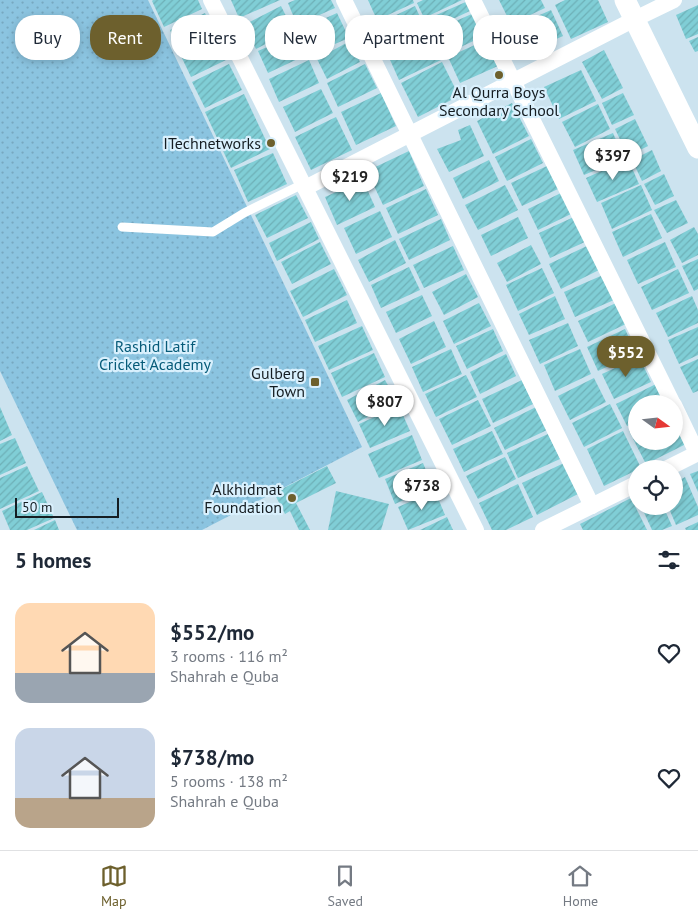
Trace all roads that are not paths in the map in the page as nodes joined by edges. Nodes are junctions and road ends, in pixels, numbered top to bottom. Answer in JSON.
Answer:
{"nodes":[{"id":1,"x":212,"y":0,"type":"edge"},
{"id":2,"x":344,"y":0,"type":"edge"},
{"id":3,"x":473,"y":0,"type":"edge"},
{"id":4,"x":674,"y":0,"type":"edge"},
{"id":5,"x":630,"y":9,"type":"edge"},
{"id":6,"x":513,"y":81,"type":"junction"},
{"id":7,"x":410,"y":134,"type":"junction"},
{"id":8,"x":698,"y":148,"type":"edge"},
{"id":9,"x":304,"y":186,"type":"junction"},
{"id":10,"x":122,"y":227,"type":"dead end"},
{"id":11,"x":668,"y":395,"type":"edge"},
{"id":12,"x":683,"y":424,"type":"edge"},
{"id":13,"x":698,"y":453,"type":"edge"},
{"id":14,"x":683,"y":460,"type":"edge"},
{"id":15,"x":628,"y":488,"type":"edge"},
{"id":16,"x":592,"y":506,"type":"junction"},
{"id":17,"x":476,"y":530,"type":"edge"},
{"id":18,"x":543,"y":530,"type":"edge"}],
"edges":[{"from":1,"to":9,"type":"street"},
{"from":2,"to":7,"type":"street"},
{"from":3,"to":6,"type":"street"},
{"from":4,"to":5,"type":"street"},
{"from":5,"to":6,"type":"street"},
{"from":5,"to":8,"type":"street"},
{"from":6,"to":7,"type":"street"},
{"from":6,"to":11,"type":"street"},
{"from":7,"to":9,"type":"street"},
{"from":7,"to":16,"type":"street"},
{"from":9,"to":10,"type":"lane"},
{"from":9,"to":17,"type":"street"},
{"from":12,"to":13,"type":"street"},
{"from":13,"to":14,"type":"street"},
{"from":15,"to":16,"type":"street"},
{"from":16,"to":18,"type":"street"}]}
